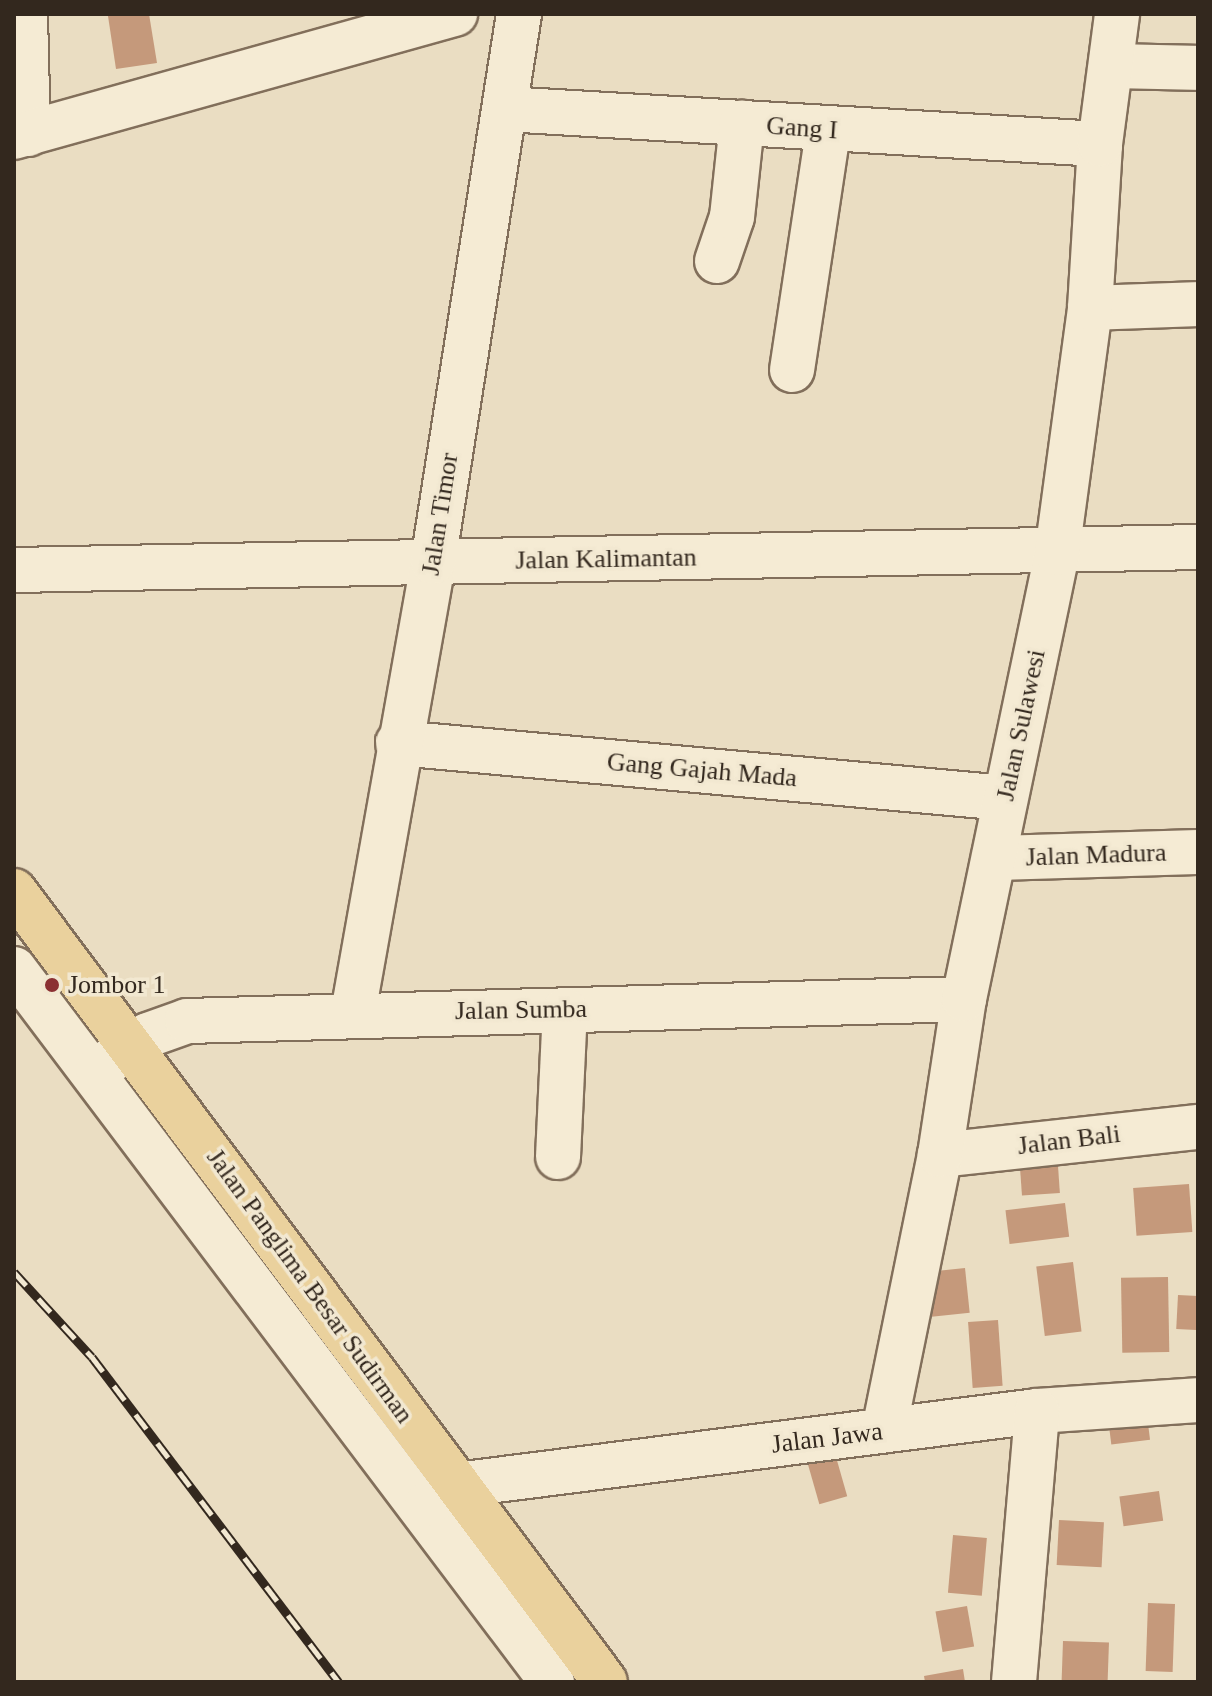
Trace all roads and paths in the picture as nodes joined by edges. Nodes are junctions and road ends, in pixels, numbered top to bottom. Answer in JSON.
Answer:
{"nodes":[{"id":1,"x":25,"y":14,"type":"edge"},
{"id":2,"x":455,"y":14,"type":"edge"},
{"id":3,"x":519,"y":14,"type":"edge"},
{"id":4,"x":1117,"y":14,"type":"edge"},
{"id":5,"x":1112,"y":66,"type":"junction"},
{"id":6,"x":1198,"y":68,"type":"edge"},
{"id":7,"x":505,"y":109,"type":"junction"},
{"id":8,"x":742,"y":123,"type":"junction"},
{"id":9,"x":828,"y":131,"type":"junction"},
{"id":10,"x":21,"y":136,"type":"edge"},
{"id":11,"x":1100,"y":144,"type":"junction"},
{"id":12,"x":717,"y":261,"type":"dead end"},
{"id":13,"x":1198,"y":304,"type":"edge"},
{"id":14,"x":1090,"y":308,"type":"junction"},
{"id":15,"x":792,"y":370,"type":"dead end"},
{"id":16,"x":1198,"y":547,"type":"edge"},
{"id":17,"x":1057,"y":553,"type":"junction"},
{"id":18,"x":433,"y":562,"type":"junction"},
{"id":19,"x":14,"y":570,"type":"edge"},
{"id":20,"x":398,"y":743,"type":"junction"},
{"id":21,"x":1006,"y":798,"type":"junction"},
{"id":22,"x":1198,"y":852,"type":"edge"},
{"id":23,"x":994,"y":858,"type":"junction"},
{"id":24,"x":14,"y":891,"type":"edge"},
{"id":25,"x":14,"y":969,"type":"edge"},
{"id":26,"x":964,"y":999,"type":"junction"},
{"id":27,"x":565,"y":1010,"type":"junction"},
{"id":28,"x":353,"y":1013,"type":"junction"},
{"id":29,"x":132,"y":1045,"type":"junction"},
{"id":30,"x":93,"y":1073,"type":"junction"},
{"id":31,"x":1198,"y":1127,"type":"edge"},
{"id":32,"x":940,"y":1155,"type":"junction"},
{"id":33,"x":558,"y":1157,"type":"dead end"},
{"id":34,"x":1198,"y":1400,"type":"edge"},
{"id":35,"x":1037,"y":1411,"type":"junction"},
{"id":36,"x":884,"y":1430,"type":"junction"},
{"id":37,"x":457,"y":1485,"type":"junction"},
{"id":38,"x":421,"y":1508,"type":"junction"},
{"id":39,"x":552,"y":1682,"type":"edge"},
{"id":40,"x":605,"y":1682,"type":"edge"},
{"id":41,"x":1014,"y":1682,"type":"edge"}],
"edges":[{"from":1,"to":10,"type":"street"},
{"from":2,"to":10,"type":"street"},
{"from":3,"to":7,"type":"street","name":"Jalan Timor"},
{"from":4,"to":5,"type":"street","name":"Jalan Sulawesi"},
{"from":5,"to":6,"type":"street"},
{"from":5,"to":11,"type":"street","name":"Jalan Sulawesi"},
{"from":7,"to":8,"type":"street","name":"Gang I"},
{"from":7,"to":18,"type":"street","name":"Jalan Timor"},
{"from":8,"to":9,"type":"street","name":"Gang I"},
{"from":8,"to":12,"type":"street"},
{"from":9,"to":11,"type":"street","name":"Gang I"},
{"from":9,"to":15,"type":"street"},
{"from":11,"to":14,"type":"street","name":"Jalan Sulawesi"},
{"from":13,"to":14,"type":"street"},
{"from":14,"to":17,"type":"street","name":"Jalan Sulawesi"},
{"from":16,"to":17,"type":"street","name":"Jalan Kalimantan"},
{"from":17,"to":18,"type":"street","name":"Jalan Kalimantan"},
{"from":17,"to":21,"type":"street","name":"Jalan Sulawesi"},
{"from":18,"to":19,"type":"street","name":"Jalan Kalimantan"},
{"from":18,"to":20,"type":"street","name":"Jalan Timor"},
{"from":20,"to":21,"type":"street","name":"Gang Gajah Mada"},
{"from":20,"to":28,"type":"street","name":"Jalan Timor"},
{"from":21,"to":23,"type":"street","name":"Jalan Sulawesi"},
{"from":22,"to":23,"type":"street","name":"Jalan Madura"},
{"from":23,"to":26,"type":"street","name":"Jalan Sulawesi"},
{"from":24,"to":29,"type":"main road","name":"Jalan Panglima Besar Sudirman"},
{"from":25,"to":30,"type":"street"},
{"from":26,"to":27,"type":"street","name":"Jalan Sumba"},
{"from":26,"to":32,"type":"street","name":"Jalan Sulawesi"},
{"from":27,"to":28,"type":"street","name":"Jalan Sumba"},
{"from":27,"to":33,"type":"street"},
{"from":28,"to":29,"type":"street","name":"Jalan Sumba"},
{"from":29,"to":30,"type":"street","name":"Jalan Sumba"},
{"from":29,"to":37,"type":"main road","name":"Jalan Panglima Besar Sudirman"},
{"from":30,"to":38,"type":"street"},
{"from":31,"to":32,"type":"street","name":"Jalan Bali"},
{"from":32,"to":36,"type":"street","name":"Jalan Sulawesi"},
{"from":34,"to":35,"type":"street","name":"Jalan Jawa"},
{"from":35,"to":36,"type":"street","name":"Jalan Jawa"},
{"from":35,"to":41,"type":"street"},
{"from":36,"to":37,"type":"street","name":"Jalan Jawa"},
{"from":37,"to":38,"type":"street"},
{"from":37,"to":40,"type":"main road","name":"Jalan Panglima Besar Sudirman"},
{"from":38,"to":39,"type":"street"}]}
